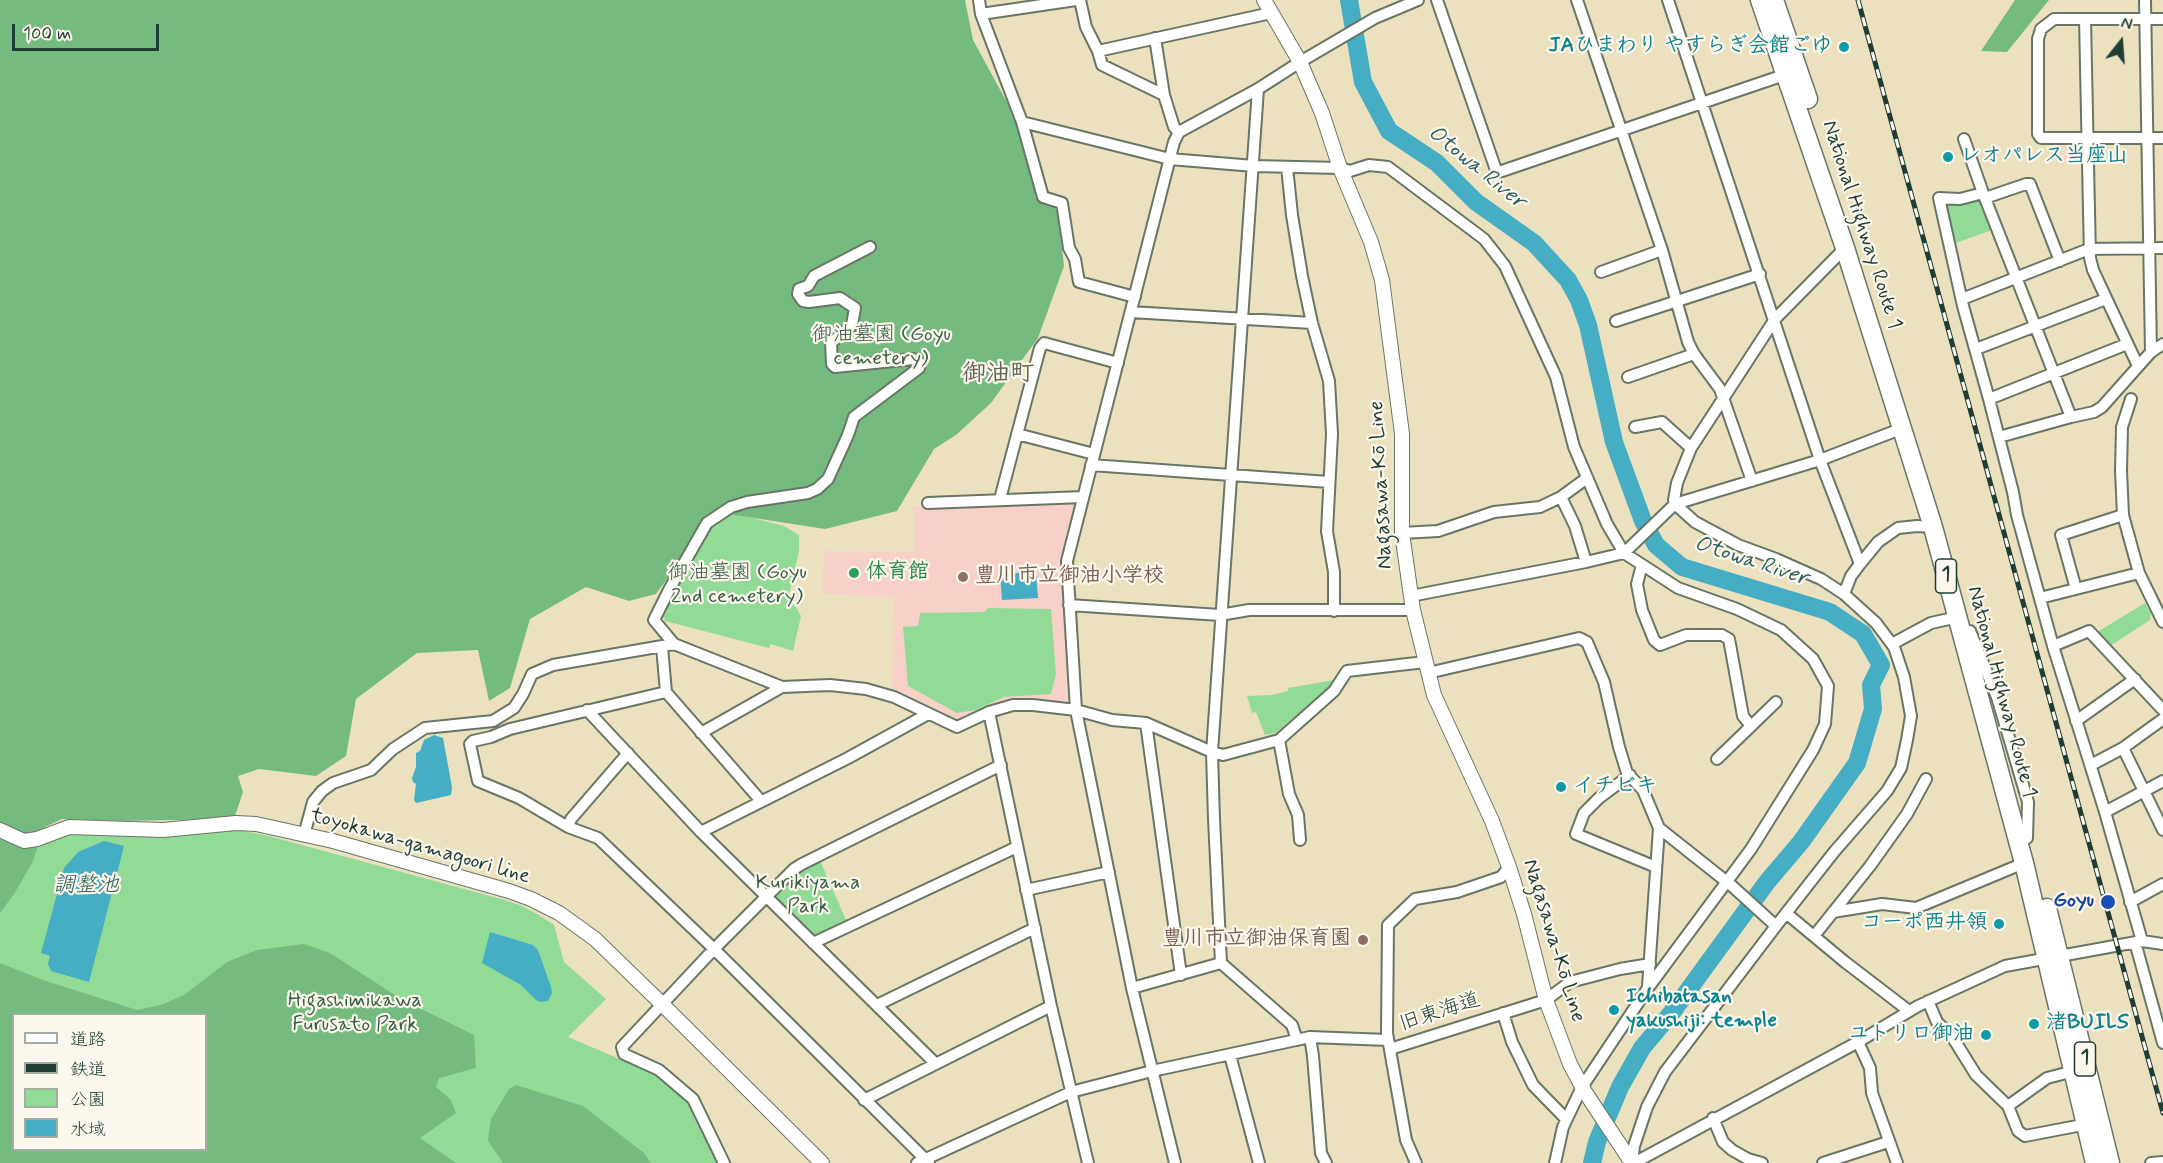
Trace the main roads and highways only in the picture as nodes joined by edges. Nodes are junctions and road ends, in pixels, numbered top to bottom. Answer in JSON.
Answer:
{"nodes":[{"id":1,"x":1264,"y":0,"type":"edge"},
{"id":2,"x":1760,"y":0,"type":"edge"},
{"id":3,"x":1774,"y":0,"type":"edge"},
{"id":4,"x":0,"y":830,"type":"edge"},
{"id":5,"x":2053,"y":957,"type":"junction"},
{"id":6,"x":1631,"y":1161,"type":"edge"},
{"id":7,"x":822,"y":1163,"type":"edge"},
{"id":8,"x":2095,"y":1163,"type":"edge"},
{"id":9,"x":2110,"y":1163,"type":"edge"}],
"edges":[{"from":1,"to":6,"type":"main road","name":"Nagasawa-Kō Line"},
{"from":2,"to":5,"type":"highway","name":"National Highway Route 1","number":"1"},
{"from":3,"to":5,"type":"highway","name":"National Highway Route 1","number":"1"},
{"from":4,"to":7,"type":"main road","name":"toyokawa-gamagoori line"},
{"from":5,"to":8,"type":"highway","name":"National Highway Route 1","number":"1"},
{"from":5,"to":9,"type":"highway","name":"National Highway Route 1","number":"1"}]}
